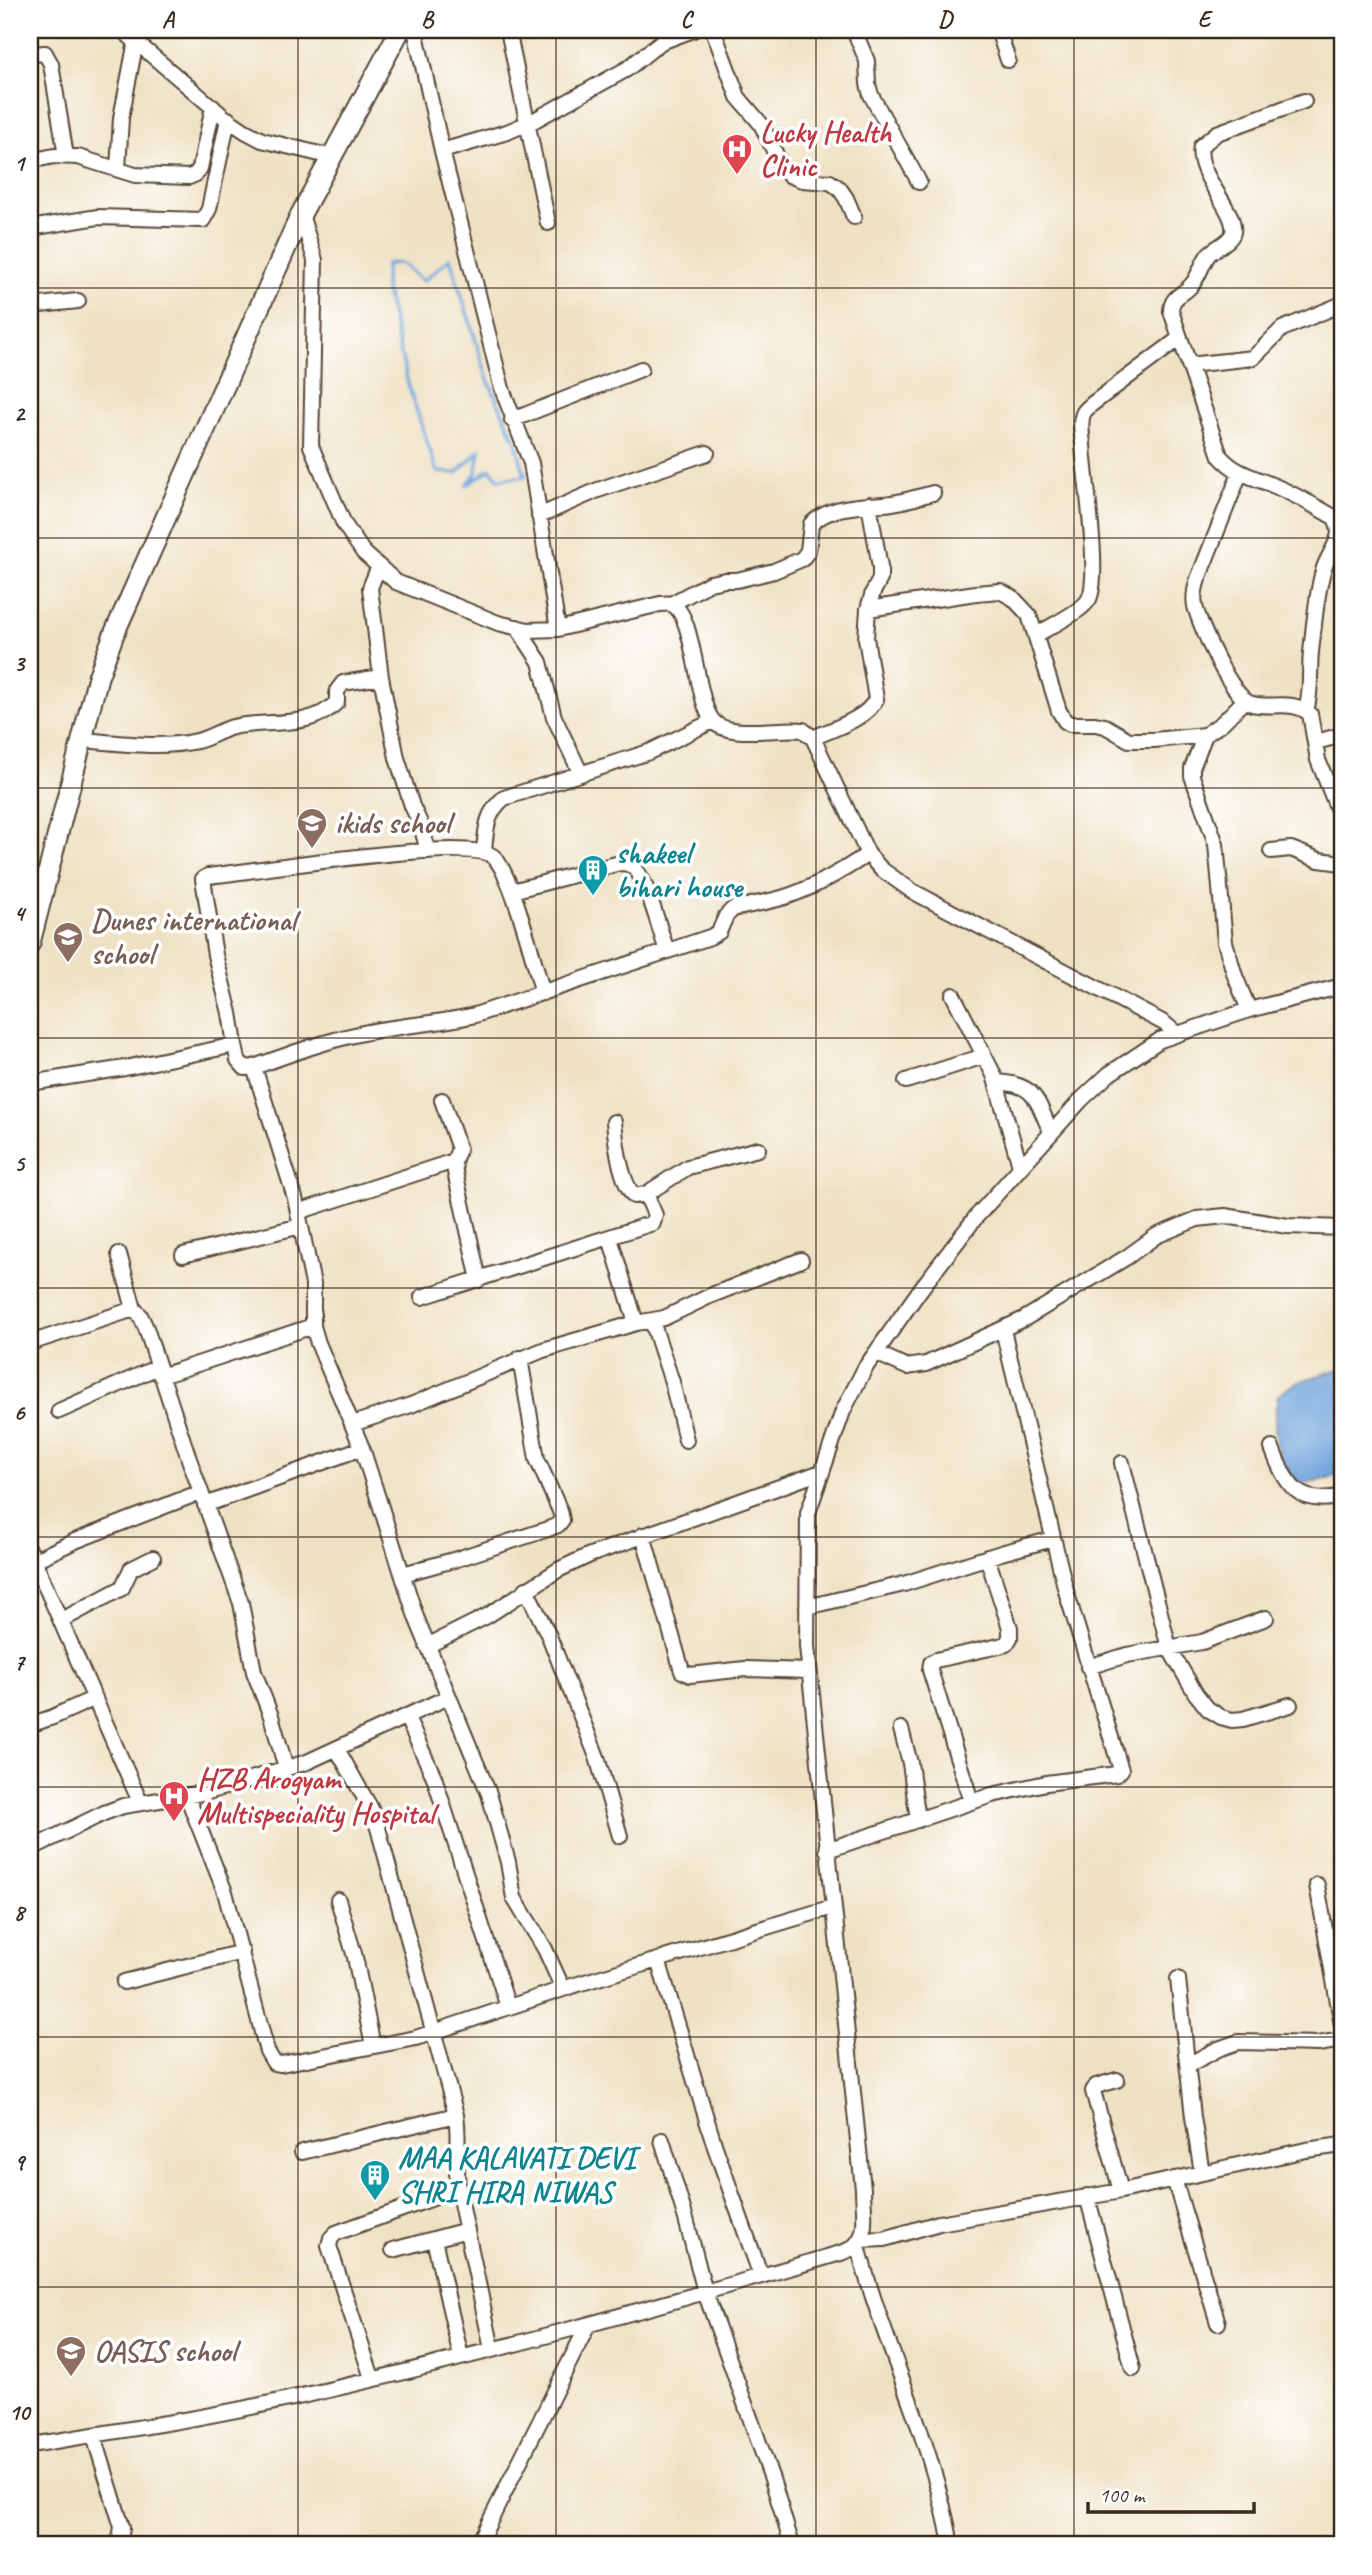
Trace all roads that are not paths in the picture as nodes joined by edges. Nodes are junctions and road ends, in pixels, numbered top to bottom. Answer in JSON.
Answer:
{"nodes":[{"id":1,"x":122,"y":30,"type":"edge"},
{"id":2,"x":400,"y":30,"type":"edge"},
{"id":3,"x":415,"y":30,"type":"edge"},
{"id":4,"x":508,"y":30,"type":"edge"},
{"id":5,"x":693,"y":30,"type":"edge"},
{"id":6,"x":713,"y":30,"type":"edge"},
{"id":7,"x":854,"y":30,"type":"edge"},
{"id":8,"x":998,"y":30,"type":"edge"},
{"id":9,"x":136,"y":41,"type":"junction"},
{"id":10,"x":30,"y":54,"type":"edge"},
{"id":11,"x":1008,"y":60,"type":"dead end"},
{"id":12,"x":1304,"y":101,"type":"dead end"},
{"id":13,"x":213,"y":107,"type":"junction"},
{"id":14,"x":228,"y":119,"type":"junction"},
{"id":15,"x":526,"y":124,"type":"junction"},
{"id":16,"x":442,"y":151,"type":"junction"},
{"id":17,"x":66,"y":156,"type":"junction"},
{"id":18,"x":332,"y":157,"type":"junction"},
{"id":19,"x":30,"y":161,"type":"edge"},
{"id":20,"x":118,"y":169,"type":"junction"},
{"id":21,"x":919,"y":182,"type":"dead end"},
{"id":22,"x":302,"y":214,"type":"junction"},
{"id":23,"x":854,"y":217,"type":"dead end"},
{"id":24,"x":548,"y":223,"type":"dead end"},
{"id":25,"x":30,"y":228,"type":"edge"},
{"id":26,"x":78,"y":301,"type":"dead end"},
{"id":27,"x":1342,"y":304,"type":"edge"},
{"id":28,"x":30,"y":306,"type":"edge"},
{"id":29,"x":1180,"y":338,"type":"junction"},
{"id":30,"x":1189,"y":365,"type":"junction"},
{"id":31,"x":641,"y":369,"type":"dead end"},
{"id":32,"x":512,"y":420,"type":"junction"},
{"id":33,"x":707,"y":453,"type":"dead end"},
{"id":34,"x":1240,"y":473,"type":"junction"},
{"id":35,"x":933,"y":493,"type":"dead end"},
{"id":36,"x":869,"y":503,"type":"junction"},
{"id":37,"x":539,"y":516,"type":"junction"},
{"id":38,"x":378,"y":568,"type":"junction"},
{"id":39,"x":671,"y":604,"type":"junction"},
{"id":40,"x":868,"y":609,"type":"junction"},
{"id":41,"x":517,"y":627,"type":"junction"},
{"id":42,"x":558,"y":629,"type":"junction"},
{"id":43,"x":1036,"y":635,"type":"junction"},
{"id":44,"x":381,"y":677,"type":"junction"},
{"id":45,"x":1244,"y":701,"type":"junction"},
{"id":46,"x":1307,"y":711,"type":"junction"},
{"id":47,"x":713,"y":721,"type":"junction"},
{"id":48,"x":1205,"y":735,"type":"junction"},
{"id":49,"x":1342,"y":735,"type":"edge"},
{"id":50,"x":813,"y":738,"type":"junction"},
{"id":51,"x":83,"y":740,"type":"junction"},
{"id":52,"x":1315,"y":742,"type":"junction"},
{"id":53,"x":581,"y":774,"type":"junction"},
{"id":54,"x":1338,"y":796,"type":"edge"},
{"id":55,"x":1342,"y":820,"type":"edge"},
{"id":56,"x":484,"y":851,"type":"junction"},
{"id":57,"x":1271,"y":851,"type":"dead end"},
{"id":58,"x":428,"y":852,"type":"junction"},
{"id":59,"x":868,"y":854,"type":"junction"},
{"id":60,"x":1342,"y":863,"type":"edge"},
{"id":61,"x":512,"y":891,"type":"junction"},
{"id":62,"x":30,"y":943,"type":"edge"},
{"id":63,"x":667,"y":951,"type":"junction"},
{"id":64,"x":1342,"y":986,"type":"edge"},
{"id":65,"x":544,"y":993,"type":"junction"},
{"id":66,"x":953,"y":995,"type":"dead end"},
{"id":67,"x":1249,"y":1010,"type":"junction"},
{"id":68,"x":1177,"y":1034,"type":"junction"},
{"id":69,"x":235,"y":1045,"type":"junction"},
{"id":70,"x":984,"y":1056,"type":"junction"},
{"id":71,"x":254,"y":1067,"type":"junction"},
{"id":72,"x":906,"y":1081,"type":"dead end"},
{"id":73,"x":996,"y":1082,"type":"junction"},
{"id":74,"x":30,"y":1083,"type":"edge"},
{"id":75,"x":442,"y":1100,"type":"dead end"},
{"id":76,"x":614,"y":1122,"type":"dead end"},
{"id":77,"x":1051,"y":1132,"type":"junction"},
{"id":78,"x":758,"y":1149,"type":"dead end"},
{"id":79,"x":454,"y":1161,"type":"junction"},
{"id":80,"x":1020,"y":1166,"type":"junction"},
{"id":81,"x":646,"y":1194,"type":"junction"},
{"id":82,"x":299,"y":1219,"type":"junction"},
{"id":83,"x":1342,"y":1228,"type":"edge"},
{"id":84,"x":610,"y":1238,"type":"junction"},
{"id":85,"x":119,"y":1254,"type":"dead end"},
{"id":86,"x":183,"y":1255,"type":"dead end"},
{"id":87,"x":801,"y":1260,"type":"dead end"},
{"id":88,"x":479,"y":1280,"type":"junction"},
{"id":89,"x":422,"y":1297,"type":"dead end"},
{"id":90,"x":134,"y":1309,"type":"junction"},
{"id":91,"x":652,"y":1321,"type":"junction"},
{"id":92,"x":636,"y":1323,"type":"junction"},
{"id":93,"x":313,"y":1326,"type":"junction"},
{"id":94,"x":1003,"y":1330,"type":"junction"},
{"id":95,"x":30,"y":1343,"type":"edge"},
{"id":96,"x":876,"y":1353,"type":"junction"},
{"id":97,"x":520,"y":1358,"type":"junction"},
{"id":98,"x":159,"y":1372,"type":"junction"},
{"id":99,"x":59,"y":1411,"type":"dead end"},
{"id":100,"x":352,"y":1424,"type":"junction"},
{"id":101,"x":686,"y":1440,"type":"dead end"},
{"id":102,"x":362,"y":1448,"type":"junction"},
{"id":103,"x":1272,"y":1448,"type":"dead end"},
{"id":104,"x":1122,"y":1463,"type":"dead end"},
{"id":105,"x":821,"y":1472,"type":"junction"},
{"id":106,"x":1342,"y":1496,"type":"edge"},
{"id":107,"x":203,"y":1498,"type":"junction"},
{"id":108,"x":643,"y":1535,"type":"junction"},
{"id":109,"x":1053,"y":1539,"type":"junction"},
{"id":110,"x":32,"y":1556,"type":"edge"},
{"id":111,"x":987,"y":1557,"type":"junction"},
{"id":112,"x":153,"y":1558,"type":"dead end"},
{"id":113,"x":403,"y":1574,"type":"junction"},
{"id":114,"x":526,"y":1589,"type":"junction"},
{"id":115,"x":807,"y":1607,"type":"junction"},
{"id":116,"x":1266,"y":1618,"type":"dead end"},
{"id":117,"x":62,"y":1620,"type":"junction"},
{"id":118,"x":427,"y":1646,"type":"junction"},
{"id":119,"x":1168,"y":1648,"type":"junction"},
{"id":120,"x":1088,"y":1667,"type":"junction"},
{"id":121,"x":809,"y":1671,"type":"junction"},
{"id":122,"x":448,"y":1697,"type":"junction"},
{"id":123,"x":95,"y":1698,"type":"junction"},
{"id":124,"x":1290,"y":1705,"type":"dead end"},
{"id":125,"x":406,"y":1716,"type":"junction"},
{"id":126,"x":30,"y":1725,"type":"edge"},
{"id":127,"x":901,"y":1728,"type":"dead end"},
{"id":128,"x":337,"y":1749,"type":"junction"},
{"id":129,"x":286,"y":1768,"type":"junction"},
{"id":130,"x":187,"y":1796,"type":"junction"},
{"id":131,"x":971,"y":1801,"type":"junction"},
{"id":132,"x":140,"y":1802,"type":"junction"},
{"id":133,"x":918,"y":1820,"type":"junction"},
{"id":134,"x":620,"y":1836,"type":"dead end"},
{"id":135,"x":30,"y":1849,"type":"edge"},
{"id":136,"x":827,"y":1850,"type":"junction"},
{"id":137,"x":1317,"y":1885,"type":"dead end"},
{"id":138,"x":338,"y":1900,"type":"dead end"},
{"id":139,"x":833,"y":1907,"type":"junction"},
{"id":140,"x":242,"y":1952,"type":"junction"},
{"id":141,"x":658,"y":1960,"type":"junction"},
{"id":142,"x":1338,"y":1971,"type":"edge"},
{"id":143,"x":1178,"y":1979,"type":"dead end"},
{"id":144,"x":124,"y":1982,"type":"dead end"},
{"id":145,"x":563,"y":1989,"type":"junction"},
{"id":146,"x":508,"y":2007,"type":"junction"},
{"id":147,"x":1342,"y":2025,"type":"edge"},
{"id":148,"x":433,"y":2032,"type":"junction"},
{"id":149,"x":1342,"y":2040,"type":"edge"},
{"id":150,"x":373,"y":2046,"type":"junction"},
{"id":151,"x":1188,"y":2065,"type":"junction"},
{"id":152,"x":1117,"y":2080,"type":"dead end"},
{"id":153,"x":456,"y":2115,"type":"junction"},
{"id":154,"x":662,"y":2140,"type":"dead end"},
{"id":155,"x":1342,"y":2146,"type":"edge"},
{"id":156,"x":302,"y":2152,"type":"dead end"},
{"id":157,"x":1202,"y":2173,"type":"junction"},
{"id":158,"x":1174,"y":2179,"type":"junction"},
{"id":159,"x":458,"y":2189,"type":"junction"},
{"id":160,"x":1121,"y":2191,"type":"junction"},
{"id":161,"x":1087,"y":2196,"type":"junction"},
{"id":162,"x":467,"y":2230,"type":"junction"},
{"id":163,"x":434,"y":2239,"type":"junction"},
{"id":164,"x":860,"y":2243,"type":"junction"},
{"id":165,"x":393,"y":2250,"type":"dead end"},
{"id":166,"x":761,"y":2276,"type":"junction"},
{"id":167,"x":705,"y":2292,"type":"junction"},
{"id":168,"x":1218,"y":2323,"type":"dead end"},
{"id":169,"x":588,"y":2325,"type":"junction"},
{"id":170,"x":492,"y":2349,"type":"junction"},
{"id":171,"x":461,"y":2357,"type":"junction"},
{"id":172,"x":1133,"y":2369,"type":"dead end"},
{"id":173,"x":372,"y":2378,"type":"junction"},
{"id":174,"x":94,"y":2436,"type":"junction"},
{"id":175,"x":30,"y":2445,"type":"edge"},
{"id":176,"x":119,"y":2545,"type":"edge"},
{"id":177,"x":478,"y":2545,"type":"edge"},
{"id":178,"x":792,"y":2545,"type":"edge"},
{"id":179,"x":951,"y":2545,"type":"edge"}],
"edges":[{"from":1,"to":9,"type":"street"},
{"from":2,"to":18,"type":"main road"},
{"from":3,"to":16,"type":"street"},
{"from":4,"to":15,"type":"street"},
{"from":5,"to":15,"type":"street"},
{"from":6,"to":23,"type":"street"},
{"from":7,"to":21,"type":"street"},
{"from":8,"to":11,"type":"street"},
{"from":9,"to":13,"type":"street"},
{"from":9,"to":20,"type":"street"},
{"from":10,"to":17,"type":"street"},
{"from":12,"to":29,"type":"street"},
{"from":13,"to":14,"type":"street"},
{"from":13,"to":20,"type":"street"},
{"from":14,"to":18,"type":"street"},
{"from":14,"to":25,"type":"street"},
{"from":15,"to":16,"type":"street"},
{"from":15,"to":24,"type":"street"},
{"from":16,"to":32,"type":"street"},
{"from":17,"to":19,"type":"street"},
{"from":17,"to":20,"type":"street"},
{"from":18,"to":22,"type":"main road"},
{"from":22,"to":38,"type":"street"},
{"from":22,"to":51,"type":"main road"},
{"from":26,"to":28,"type":"street"},
{"from":27,"to":30,"type":"street"},
{"from":29,"to":30,"type":"street"},
{"from":29,"to":43,"type":"street"},
{"from":30,"to":34,"type":"street"},
{"from":31,"to":32,"type":"street"},
{"from":32,"to":37,"type":"street"},
{"from":33,"to":37,"type":"street"},
{"from":34,"to":45,"type":"street"},
{"from":34,"to":46,"type":"street"},
{"from":35,"to":36,"type":"street"},
{"from":36,"to":39,"type":"street"},
{"from":36,"to":40,"type":"street"},
{"from":37,"to":42,"type":"street"},
{"from":38,"to":41,"type":"street"},
{"from":38,"to":44,"type":"street"},
{"from":39,"to":42,"type":"street"},
{"from":39,"to":47,"type":"street"},
{"from":40,"to":43,"type":"street"},
{"from":40,"to":50,"type":"street"},
{"from":41,"to":42,"type":"street"},
{"from":41,"to":53,"type":"street"},
{"from":43,"to":48,"type":"street"},
{"from":44,"to":51,"type":"street"},
{"from":44,"to":58,"type":"street"},
{"from":45,"to":46,"type":"street"},
{"from":45,"to":48,"type":"street"},
{"from":46,"to":52,"type":"street"},
{"from":47,"to":50,"type":"street"},
{"from":47,"to":53,"type":"street"},
{"from":48,"to":67,"type":"street"},
{"from":49,"to":52,"type":"street"},
{"from":50,"to":59,"type":"street"},
{"from":51,"to":62,"type":"main road"},
{"from":52,"to":54,"type":"street"},
{"from":53,"to":56,"type":"street"},
{"from":54,"to":55,"type":"street"},
{"from":56,"to":58,"type":"street"},
{"from":56,"to":61,"type":"street"},
{"from":57,"to":60,"type":"street"},
{"from":58,"to":69,"type":"street"},
{"from":59,"to":63,"type":"street"},
{"from":59,"to":68,"type":"street"},
{"from":61,"to":63,"type":"street"},
{"from":61,"to":65,"type":"street"},
{"from":63,"to":65,"type":"street"},
{"from":64,"to":67,"type":"street"},
{"from":65,"to":71,"type":"street"},
{"from":66,"to":70,"type":"street"},
{"from":67,"to":68,"type":"street"},
{"from":68,"to":77,"type":"street"},
{"from":69,"to":71,"type":"street"},
{"from":69,"to":74,"type":"street"},
{"from":70,"to":72,"type":"street"},
{"from":70,"to":73,"type":"street"},
{"from":71,"to":82,"type":"street"},
{"from":73,"to":77,"type":"street"},
{"from":73,"to":80,"type":"street"},
{"from":75,"to":79,"type":"street"},
{"from":76,"to":81,"type":"street"},
{"from":77,"to":80,"type":"street"},
{"from":78,"to":81,"type":"street"},
{"from":79,"to":82,"type":"street"},
{"from":79,"to":88,"type":"street"},
{"from":80,"to":96,"type":"street"},
{"from":81,"to":84,"type":"street"},
{"from":82,"to":86,"type":"street"},
{"from":82,"to":93,"type":"street"},
{"from":83,"to":94,"type":"street"},
{"from":84,"to":88,"type":"street"},
{"from":84,"to":92,"type":"street"},
{"from":85,"to":90,"type":"street"},
{"from":87,"to":91,"type":"street"},
{"from":88,"to":89,"type":"street"},
{"from":90,"to":95,"type":"street"},
{"from":90,"to":98,"type":"street"},
{"from":91,"to":92,"type":"street"},
{"from":91,"to":101,"type":"street"},
{"from":92,"to":97,"type":"street"},
{"from":93,"to":98,"type":"street"},
{"from":93,"to":100,"type":"street"},
{"from":94,"to":96,"type":"street"},
{"from":94,"to":109,"type":"street"},
{"from":96,"to":105,"type":"street"},
{"from":97,"to":100,"type":"street"},
{"from":97,"to":113,"type":"street"},
{"from":98,"to":99,"type":"street"},
{"from":98,"to":107,"type":"street"},
{"from":100,"to":102,"type":"street"},
{"from":102,"to":107,"type":"street"},
{"from":102,"to":113,"type":"street"},
{"from":103,"to":106,"type":"street"},
{"from":104,"to":119,"type":"street"},
{"from":105,"to":108,"type":"street"},
{"from":105,"to":115,"type":"street"},
{"from":107,"to":110,"type":"street"},
{"from":107,"to":129,"type":"street"},
{"from":108,"to":114,"type":"street"},
{"from":108,"to":121,"type":"street"},
{"from":109,"to":111,"type":"street"},
{"from":109,"to":120,"type":"street"},
{"from":110,"to":117,"type":"street"},
{"from":111,"to":115,"type":"street"},
{"from":111,"to":131,"type":"street"},
{"from":112,"to":117,"type":"street"},
{"from":113,"to":118,"type":"street"},
{"from":114,"to":118,"type":"street"},
{"from":114,"to":134,"type":"street"},
{"from":115,"to":121,"type":"street"},
{"from":116,"to":119,"type":"street"},
{"from":117,"to":123,"type":"street"},
{"from":118,"to":122,"type":"street"},
{"from":119,"to":120,"type":"street"},
{"from":119,"to":124,"type":"street"},
{"from":120,"to":131,"type":"street"},
{"from":121,"to":136,"type":"street"},
{"from":122,"to":125,"type":"street"},
{"from":122,"to":145,"type":"street"},
{"from":123,"to":126,"type":"street"},
{"from":123,"to":132,"type":"street"},
{"from":125,"to":128,"type":"street"},
{"from":125,"to":146,"type":"street"},
{"from":127,"to":133,"type":"street"},
{"from":128,"to":129,"type":"street"},
{"from":128,"to":148,"type":"street"},
{"from":129,"to":130,"type":"street"},
{"from":130,"to":132,"type":"street"},
{"from":130,"to":140,"type":"street"},
{"from":131,"to":133,"type":"street"},
{"from":132,"to":135,"type":"street"},
{"from":133,"to":136,"type":"street"},
{"from":136,"to":139,"type":"street"},
{"from":137,"to":142,"type":"street"},
{"from":138,"to":150,"type":"street"},
{"from":139,"to":141,"type":"street"},
{"from":139,"to":164,"type":"street"},
{"from":140,"to":144,"type":"street"},
{"from":140,"to":150,"type":"street"},
{"from":141,"to":145,"type":"street"},
{"from":141,"to":166,"type":"street"},
{"from":142,"to":147,"type":"street"},
{"from":143,"to":151,"type":"street"},
{"from":145,"to":146,"type":"street"},
{"from":146,"to":148,"type":"street"},
{"from":148,"to":150,"type":"street"},
{"from":148,"to":153,"type":"street"},
{"from":149,"to":151,"type":"street"},
{"from":151,"to":157,"type":"street"},
{"from":152,"to":160,"type":"street"},
{"from":153,"to":156,"type":"street"},
{"from":153,"to":159,"type":"street"},
{"from":154,"to":167,"type":"street"},
{"from":155,"to":157,"type":"street"},
{"from":157,"to":158,"type":"street"},
{"from":158,"to":160,"type":"street"},
{"from":158,"to":168,"type":"street"},
{"from":159,"to":162,"type":"street"},
{"from":159,"to":173,"type":"street"},
{"from":160,"to":161,"type":"street"},
{"from":161,"to":164,"type":"street"},
{"from":161,"to":172,"type":"street"},
{"from":162,"to":163,"type":"street"},
{"from":162,"to":170,"type":"street"},
{"from":163,"to":165,"type":"street"},
{"from":163,"to":171,"type":"street"},
{"from":164,"to":166,"type":"street"},
{"from":164,"to":179,"type":"street"},
{"from":166,"to":167,"type":"street"},
{"from":167,"to":169,"type":"street"},
{"from":167,"to":178,"type":"street"},
{"from":169,"to":170,"type":"street"},
{"from":169,"to":177,"type":"street"},
{"from":170,"to":171,"type":"street"},
{"from":171,"to":173,"type":"street"},
{"from":173,"to":174,"type":"street"},
{"from":174,"to":175,"type":"street"},
{"from":174,"to":176,"type":"street"}]}
